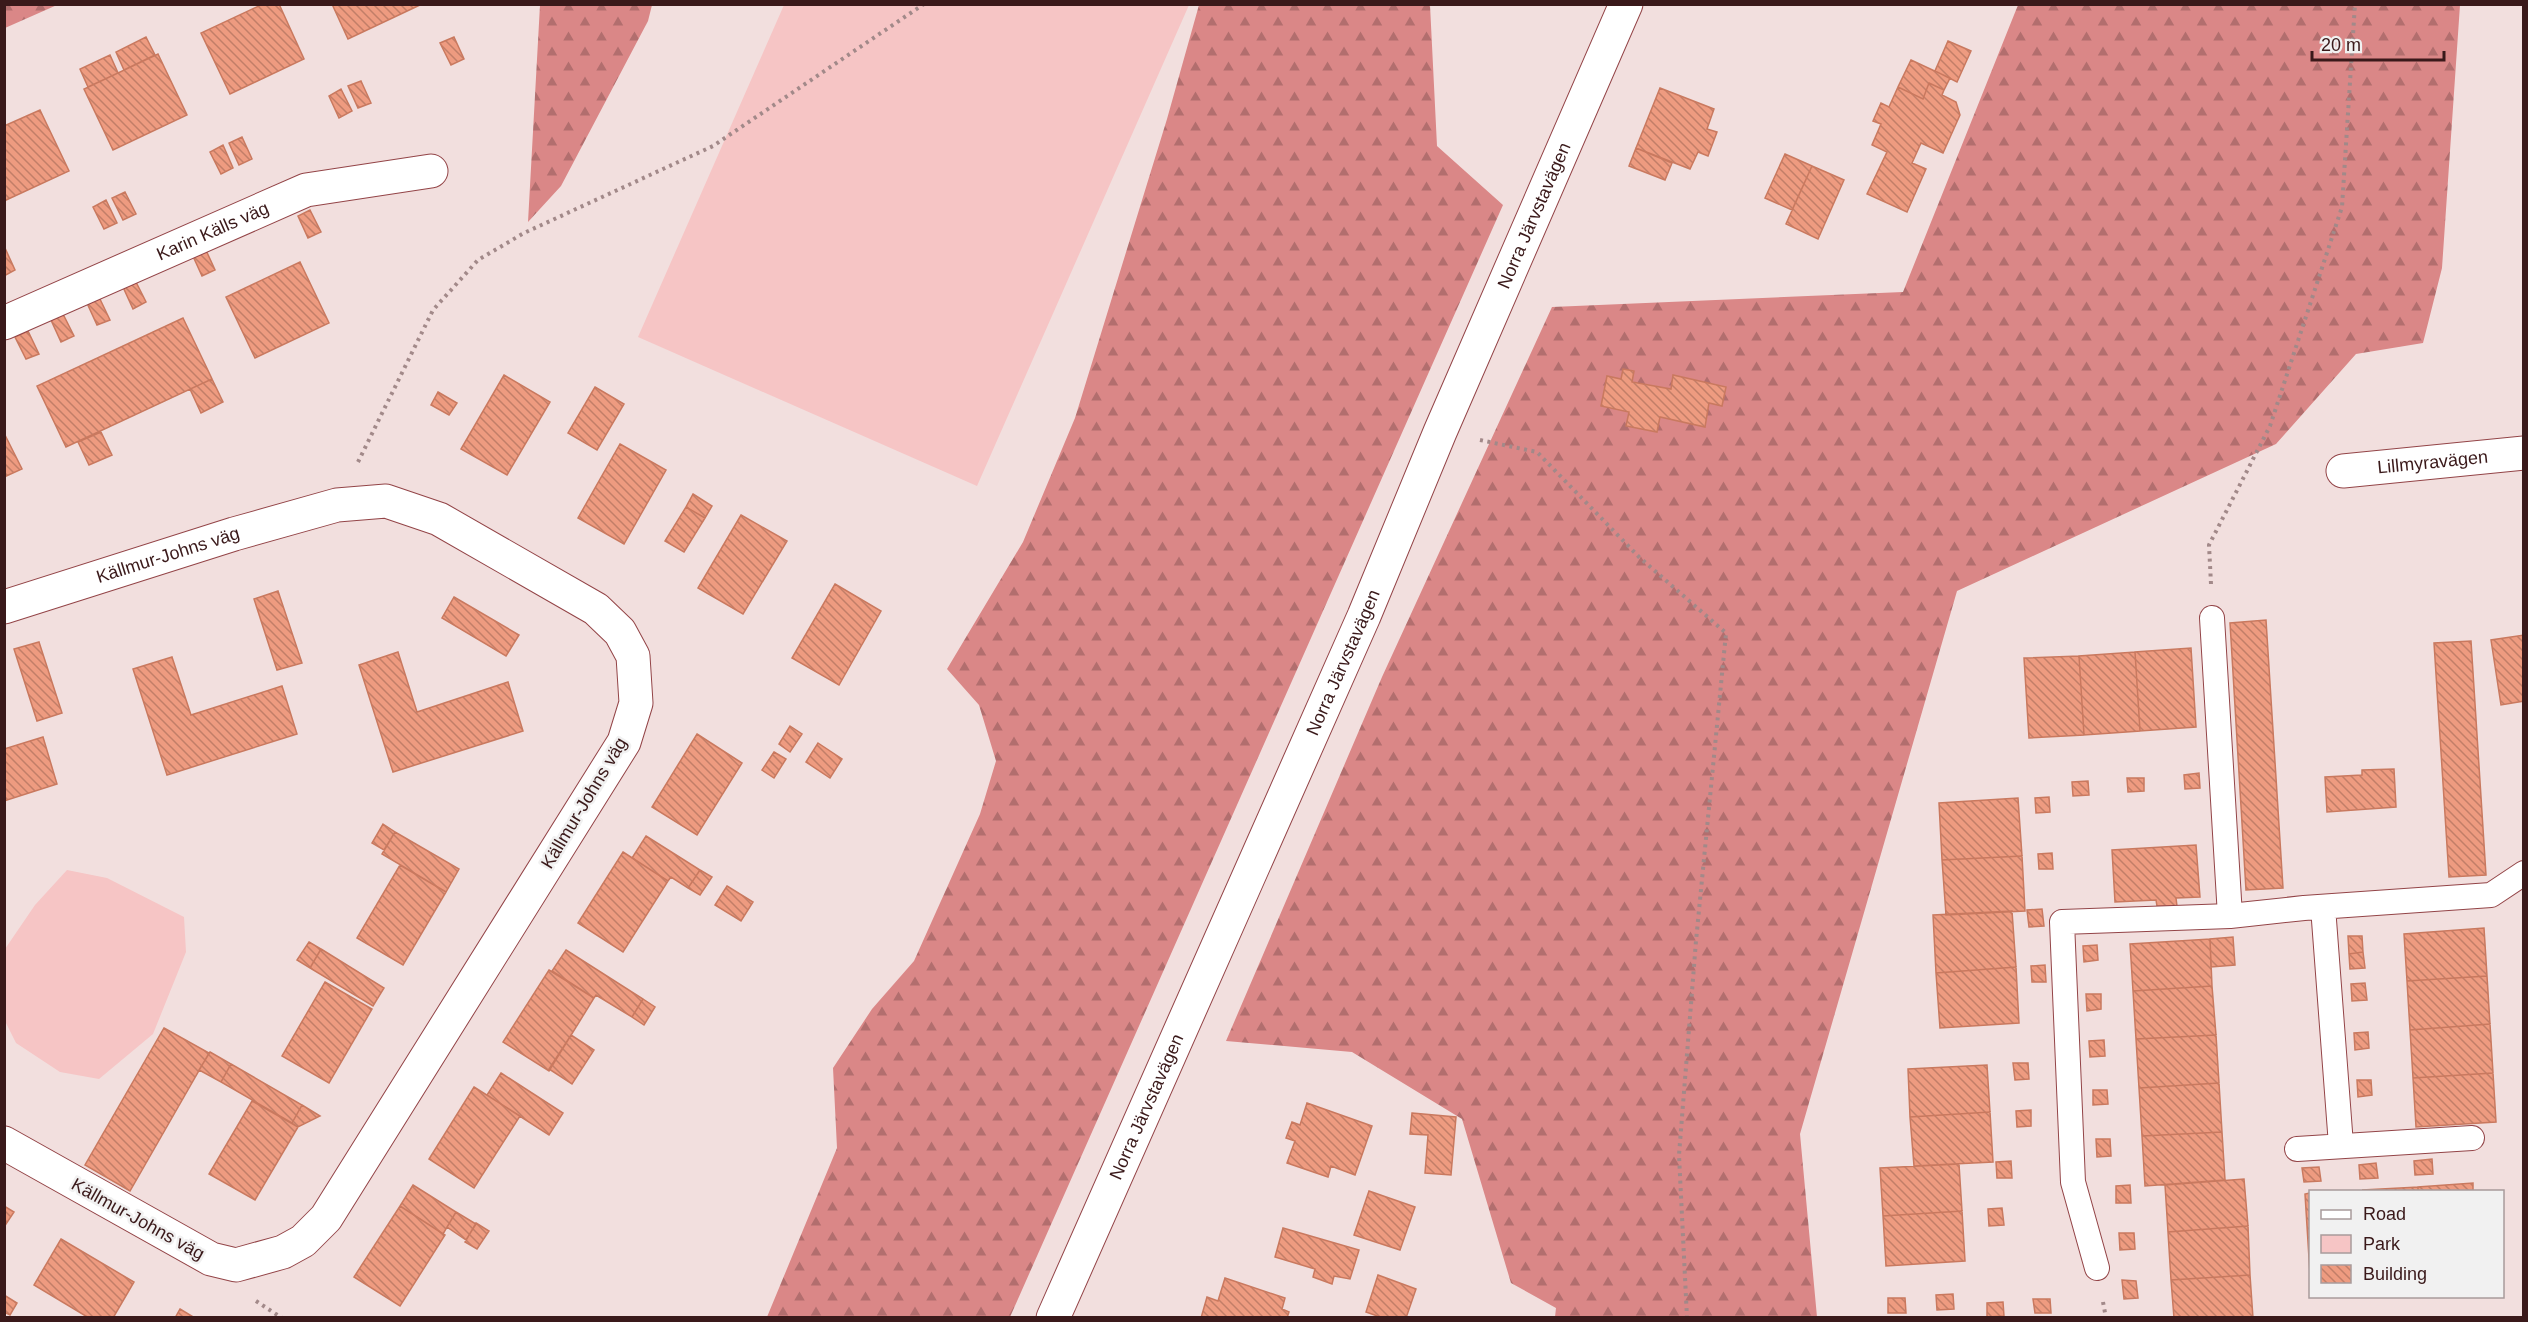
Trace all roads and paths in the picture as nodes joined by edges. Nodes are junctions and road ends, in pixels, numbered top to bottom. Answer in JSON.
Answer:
{"nodes":[{"id":1,"x":924,"y":4,"type":"edge"},
{"id":2,"x":1626,"y":4,"type":"edge"},
{"id":3,"x":2355,"y":4,"type":"edge"},
{"id":4,"x":431,"y":171,"type":"dead end"},
{"id":5,"x":4,"y":323,"type":"edge"},
{"id":6,"x":1440,"y":432,"type":"junction"},
{"id":7,"x":2523,"y":453,"type":"edge"},
{"id":8,"x":2343,"y":471,"type":"dead end"},
{"id":9,"x":337,"y":505,"type":"junction"},
{"id":10,"x":4,"y":606,"type":"edge"},
{"id":11,"x":2212,"y":618,"type":"joint"},
{"id":12,"x":2523,"y":873,"type":"edge"},
{"id":13,"x":2323,"y":907,"type":"junction"},
{"id":14,"x":2230,"y":916,"type":"junction"},
{"id":15,"x":2472,"y":1138,"type":"dead end"},
{"id":16,"x":4,"y":1143,"type":"edge"},
{"id":17,"x":2341,"y":1145,"type":"junction"},
{"id":18,"x":2297,"y":1149,"type":"dead end"},
{"id":19,"x":2097,"y":1268,"type":"dead end"},
{"id":20,"x":1053,"y":1317,"type":"edge"},
{"id":21,"x":1687,"y":1317,"type":"edge"}],
"edges":[{"from":1,"to":9,"type":"path"},
{"from":2,"to":6,"type":"street","name":"Norra Järvstavägen"},
{"from":3,"to":11,"type":"path"},
{"from":4,"to":5,"type":"street","name":"Karin Källs väg"},
{"from":6,"to":20,"type":"street","name":"Norra Järvstavägen"},
{"from":6,"to":21,"type":"path"},
{"from":7,"to":8,"type":"street","name":"Lillmyravägen"},
{"from":9,"to":10,"type":"street","name":"Källmur-Johns väg"},
{"from":9,"to":16,"type":"street","name":"Källmur-Johns väg"},
{"from":11,"to":14,"type":"lane"},
{"from":12,"to":13,"type":"lane"},
{"from":13,"to":14,"type":"lane"},
{"from":13,"to":17,"type":"lane"},
{"from":14,"to":19,"type":"lane"},
{"from":15,"to":17,"type":"lane"},
{"from":17,"to":18,"type":"lane"}]}
